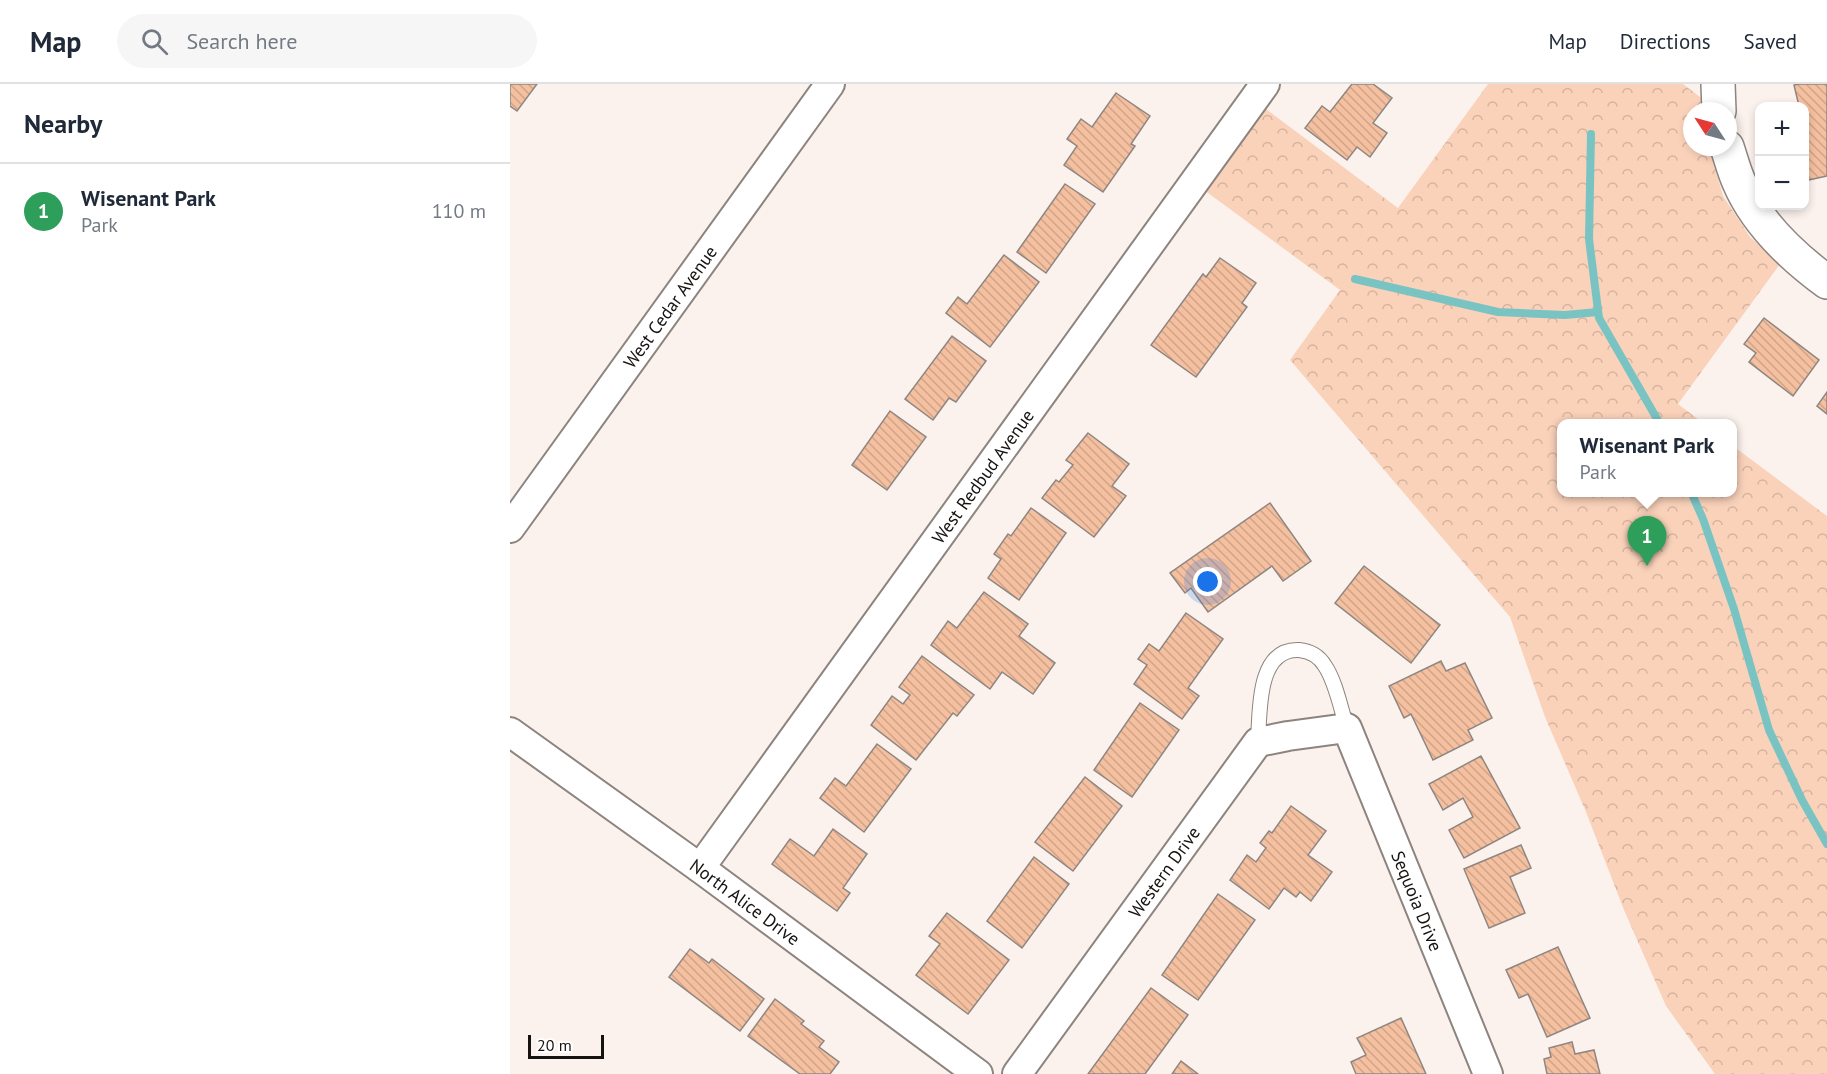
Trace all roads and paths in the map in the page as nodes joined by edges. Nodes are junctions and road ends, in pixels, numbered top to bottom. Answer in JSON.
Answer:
{"nodes":[{"id":1,"x":830,"y":84,"type":"edge"},
{"id":2,"x":1718,"y":84,"type":"edge"},
{"id":3,"x":1253,"y":88,"type":"edge"},
{"id":4,"x":1719,"y":102,"type":"edge"},
{"id":5,"x":1730,"y":156,"type":"edge"},
{"id":6,"x":1827,"y":282,"type":"edge"},
{"id":7,"x":510,"y":528,"type":"edge"},
{"id":8,"x":1347,"y":728,"type":"junction"},
{"id":9,"x":510,"y":732,"type":"edge"},
{"id":10,"x":1258,"y":742,"type":"junction"},
{"id":11,"x":700,"y":868,"type":"junction"},
{"id":12,"x":978,"y":1074,"type":"edge"},
{"id":13,"x":1017,"y":1074,"type":"edge"},
{"id":14,"x":1488,"y":1074,"type":"edge"}],
"edges":[{"from":1,"to":7,"type":"street","name":"West Cedar Avenue"},
{"from":2,"to":4,"type":"street"},
{"from":3,"to":11,"type":"street","name":"West Redbud Avenue"},
{"from":5,"to":6,"type":"street"},
{"from":8,"to":10,"type":"street"},
{"from":8,"to":10,"type":"lane"},
{"from":8,"to":14,"type":"street","name":"Sequoia Drive"},
{"from":9,"to":11,"type":"street","name":"North Alice Drive"},
{"from":10,"to":13,"type":"street","name":"Western Drive"},
{"from":11,"to":12,"type":"street","name":"North Alice Drive"}]}
